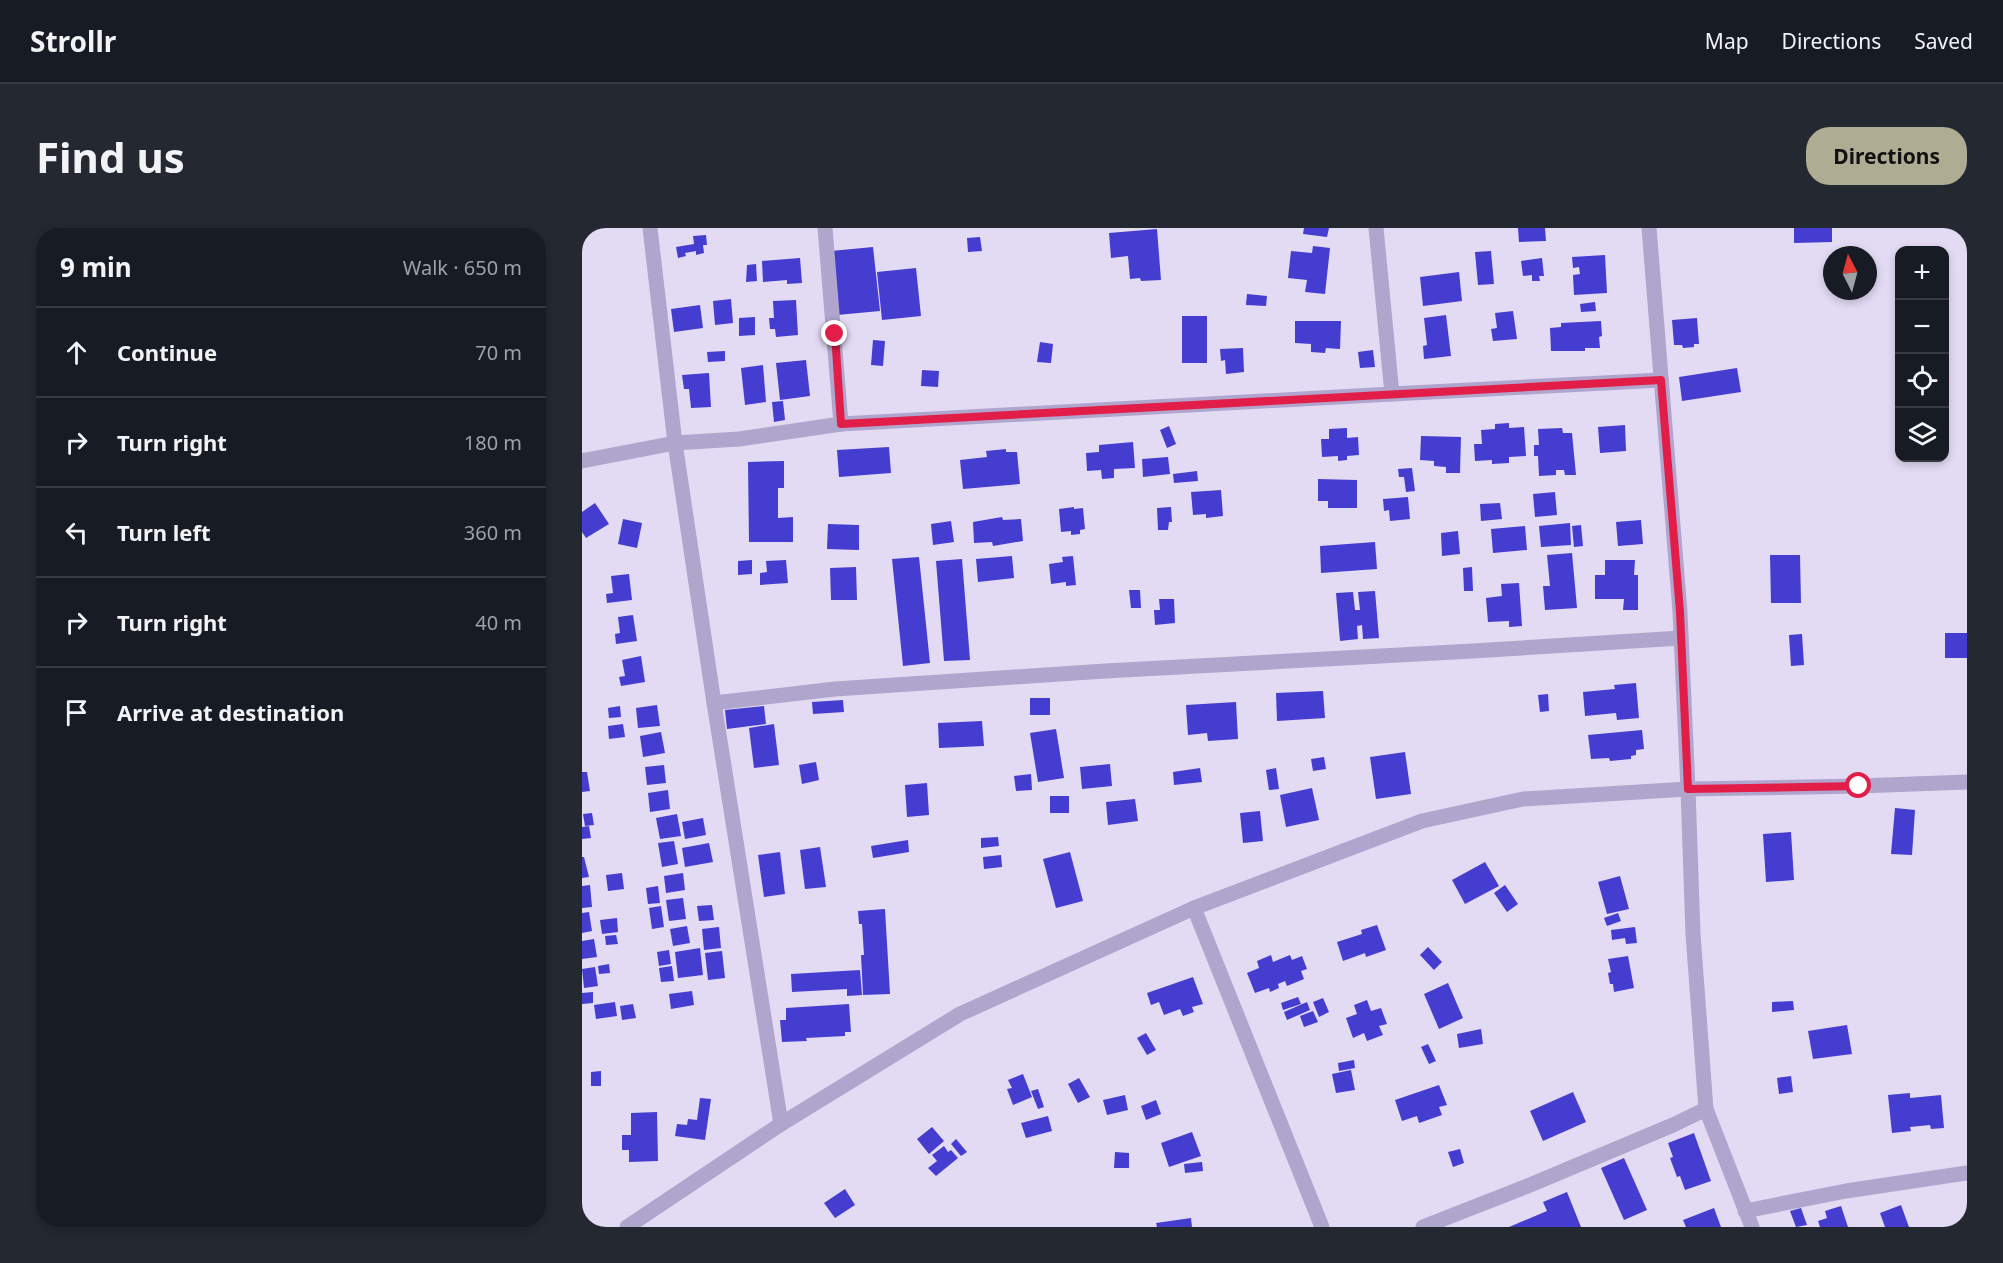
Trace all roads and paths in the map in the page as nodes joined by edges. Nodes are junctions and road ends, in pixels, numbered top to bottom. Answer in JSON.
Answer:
{"nodes":[{"id":1,"x":650,"y":228,"type":"edge"},
{"id":2,"x":825,"y":228,"type":"edge"},
{"id":3,"x":1376,"y":228,"type":"edge"},
{"id":4,"x":1649,"y":228,"type":"edge"},
{"id":5,"x":1661,"y":380,"type":"junction"},
{"id":6,"x":1392,"y":394,"type":"junction"},
{"id":7,"x":841,"y":424,"type":"junction"},
{"id":8,"x":675,"y":443,"type":"junction"},
{"id":9,"x":582,"y":461,"type":"edge"},
{"id":10,"x":1681,"y":638,"type":"junction"},
{"id":11,"x":714,"y":703,"type":"junction"},
{"id":12,"x":1967,"y":782,"type":"edge"},
{"id":13,"x":1688,"y":789,"type":"junction"},
{"id":14,"x":1194,"y":908,"type":"junction"},
{"id":15,"x":1706,"y":1108,"type":"junction"},
{"id":16,"x":782,"y":1124,"type":"junction"},
{"id":17,"x":1967,"y":1173,"type":"edge"},
{"id":18,"x":1745,"y":1211,"type":"junction"},
{"id":19,"x":627,"y":1227,"type":"edge"},
{"id":20,"x":1322,"y":1227,"type":"edge"},
{"id":21,"x":1423,"y":1227,"type":"edge"},
{"id":22,"x":1752,"y":1227,"type":"edge"}],
"edges":[{"from":1,"to":8,"type":"street"},
{"from":2,"to":7,"type":"street"},
{"from":3,"to":6,"type":"street"},
{"from":4,"to":5,"type":"street"},
{"from":5,"to":6,"type":"street"},
{"from":5,"to":10,"type":"street"},
{"from":6,"to":7,"type":"street"},
{"from":7,"to":8,"type":"street"},
{"from":8,"to":9,"type":"street"},
{"from":8,"to":11,"type":"street"},
{"from":10,"to":11,"type":"street"},
{"from":10,"to":13,"type":"street"},
{"from":11,"to":16,"type":"street"},
{"from":12,"to":13,"type":"street"},
{"from":13,"to":14,"type":"street"},
{"from":13,"to":15,"type":"street"},
{"from":14,"to":16,"type":"street"},
{"from":14,"to":20,"type":"street"},
{"from":15,"to":18,"type":"street"},
{"from":15,"to":21,"type":"street"},
{"from":16,"to":19,"type":"street"},
{"from":17,"to":18,"type":"street"},
{"from":18,"to":22,"type":"street"}]}
